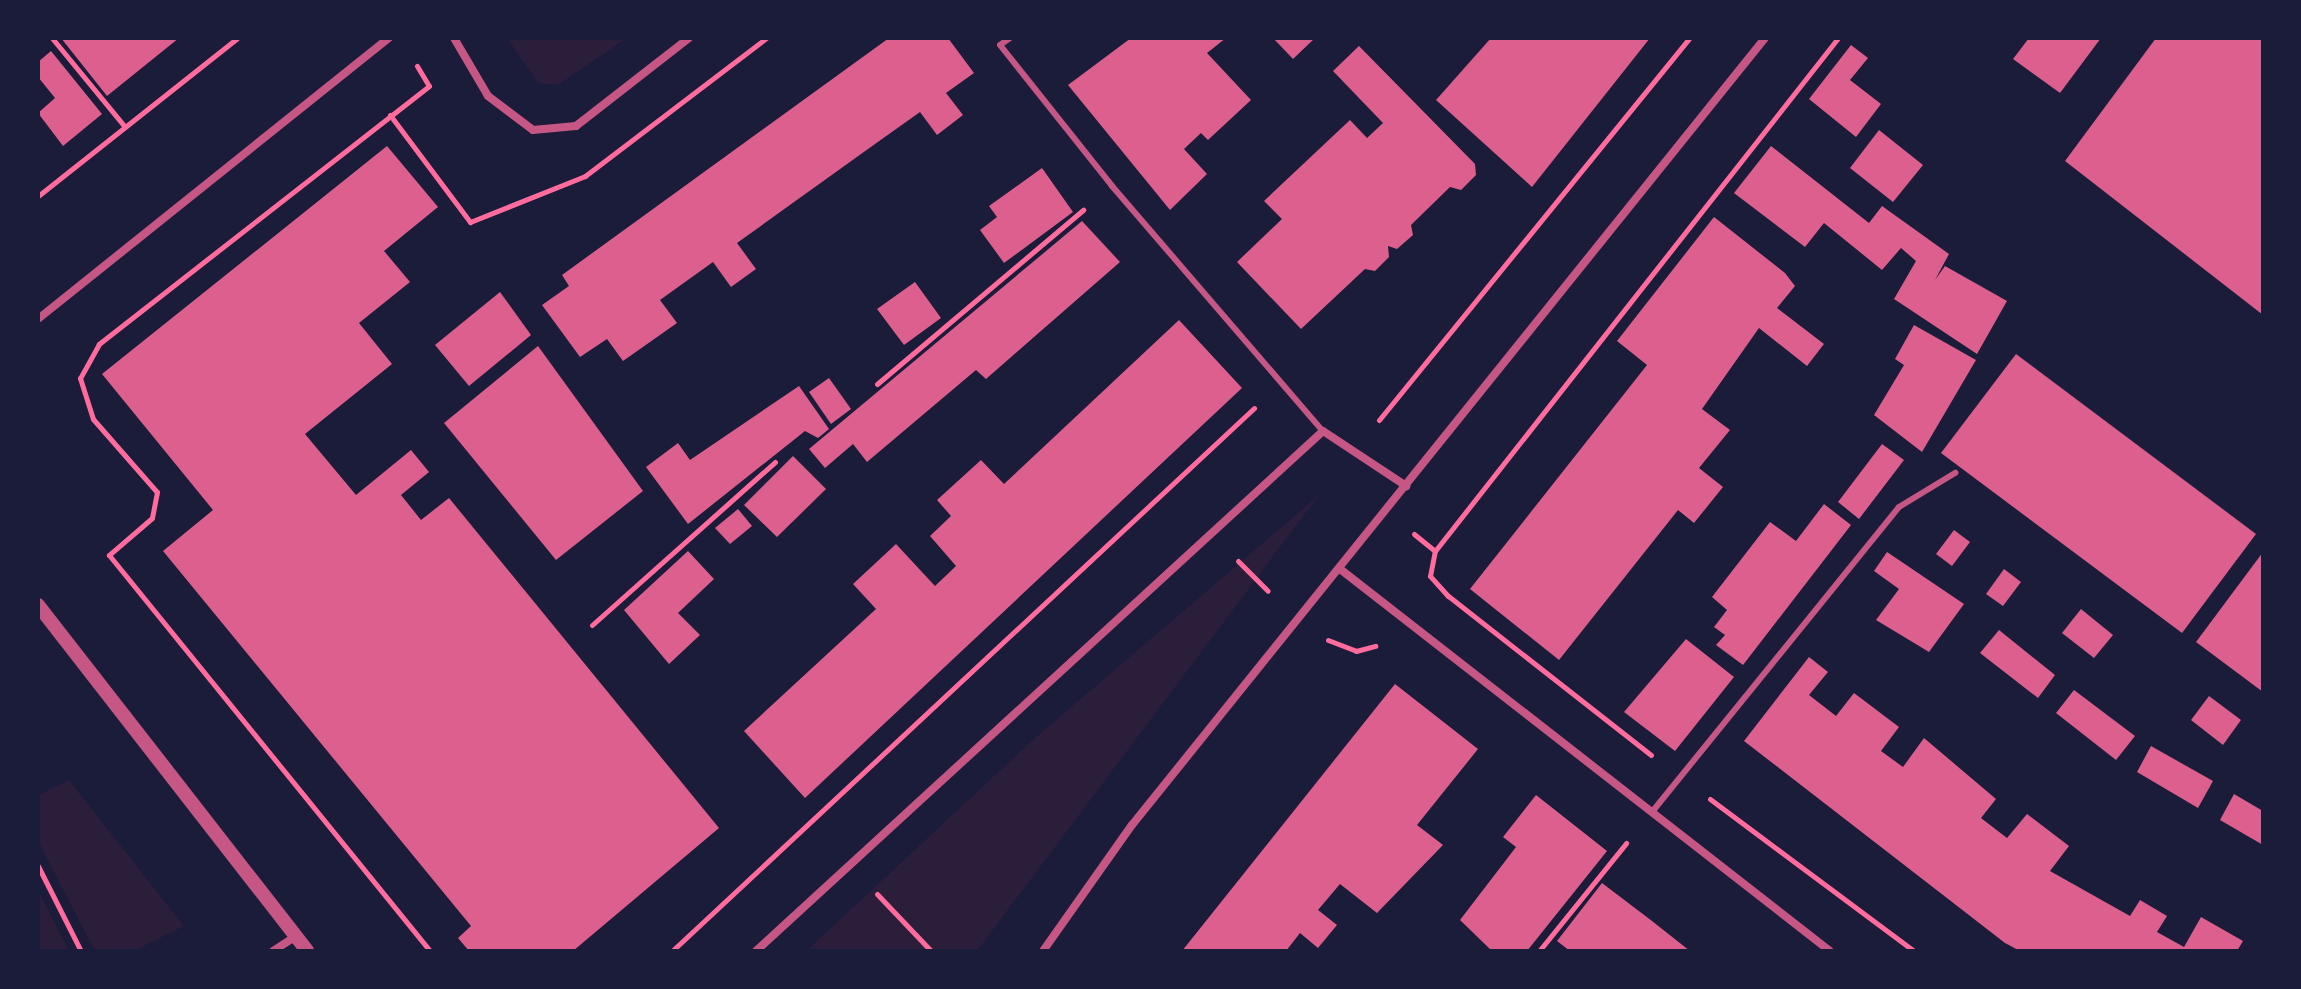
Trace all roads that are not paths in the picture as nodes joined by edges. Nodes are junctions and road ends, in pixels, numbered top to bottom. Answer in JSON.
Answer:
{"nodes":[{"id":1,"x":389,"y":38,"type":"edge"},
{"id":2,"x":454,"y":38,"type":"edge"},
{"id":3,"x":689,"y":38,"type":"edge"},
{"id":4,"x":1010,"y":38,"type":"edge"},
{"id":5,"x":1765,"y":38,"type":"edge"},
{"id":6,"x":38,"y":319,"type":"edge"},
{"id":7,"x":1323,"y":431,"type":"junction"},
{"id":8,"x":1955,"y":473,"type":"dead end"},
{"id":9,"x":1406,"y":486,"type":"junction"},
{"id":10,"x":1340,"y":569,"type":"junction"},
{"id":11,"x":38,"y":605,"type":"edge"},
{"id":12,"x":1652,"y":812,"type":"junction"},
{"id":13,"x":296,"y":936,"type":"junction"},
{"id":14,"x":273,"y":951,"type":"edge"},
{"id":15,"x":307,"y":951,"type":"edge"},
{"id":16,"x":756,"y":951,"type":"edge"},
{"id":17,"x":1043,"y":951,"type":"edge"},
{"id":18,"x":1830,"y":951,"type":"edge"}],
"edges":[{"from":1,"to":6,"type":"street"},
{"from":2,"to":3,"type":"street"},
{"from":4,"to":7,"type":"lane"},
{"from":5,"to":9,"type":"street"},
{"from":7,"to":9,"type":"street"},
{"from":7,"to":16,"type":"street"},
{"from":8,"to":12,"type":"lane"},
{"from":9,"to":10,"type":"street"},
{"from":10,"to":12,"type":"street"},
{"from":10,"to":17,"type":"street"},
{"from":11,"to":13,"type":"street"},
{"from":12,"to":18,"type":"street"},
{"from":13,"to":14,"type":"street"},
{"from":13,"to":15,"type":"street"}]}
